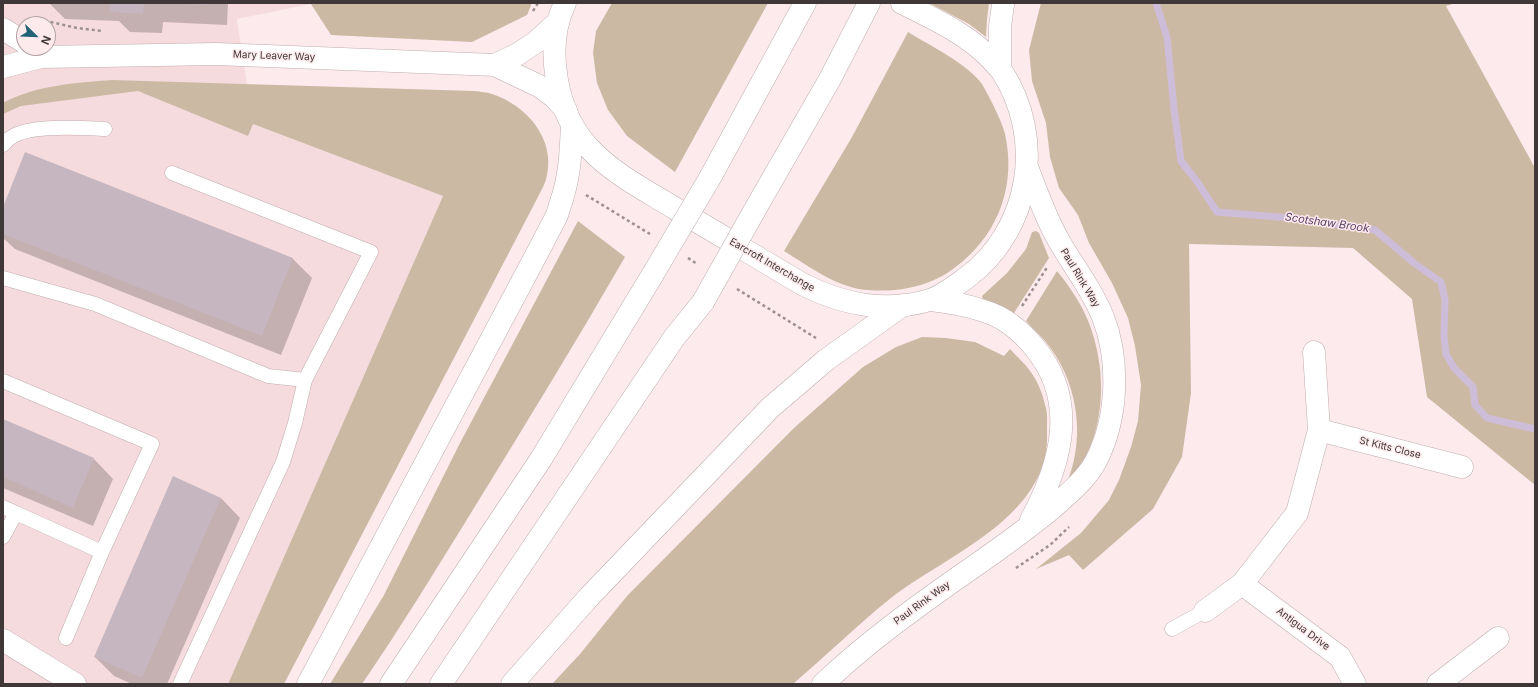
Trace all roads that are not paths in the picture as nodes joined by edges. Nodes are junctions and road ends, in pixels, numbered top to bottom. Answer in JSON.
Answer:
{"nodes":[{"id":1,"x":805,"y":3,"type":"edge"},
{"id":2,"x":869,"y":3,"type":"edge"},
{"id":3,"x":902,"y":3,"type":"edge"},
{"id":4,"x":1003,"y":3,"type":"edge"},
{"id":5,"x":563,"y":8,"type":"edge"},
{"id":6,"x":3,"y":29,"type":"edge"},
{"id":7,"x":16,"y":37,"type":"edge"},
{"id":8,"x":56,"y":52,"type":"edge"},
{"id":9,"x":42,"y":56,"type":"edge"},
{"id":10,"x":495,"y":64,"type":"junction"},
{"id":11,"x":3,"y":67,"type":"edge"},
{"id":12,"x":1000,"y":69,"type":"junction"},
{"id":13,"x":569,"y":117,"type":"junction"},
{"id":14,"x":105,"y":129,"type":"dead end"},
{"id":15,"x":3,"y":145,"type":"edge"},
{"id":16,"x":1027,"y":166,"type":"junction"},
{"id":17,"x":172,"y":173,"type":"dead end"},
{"id":18,"x":3,"y":278,"type":"edge"},
{"id":19,"x":931,"y":300,"type":"junction"},
{"id":20,"x":903,"y":305,"type":"junction"},
{"id":21,"x":1314,"y":352,"type":"dead end"},
{"id":22,"x":305,"y":380,"type":"junction"},
{"id":23,"x":3,"y":381,"type":"edge"},
{"id":24,"x":1319,"y":430,"type":"junction"},
{"id":25,"x":1462,"y":467,"type":"dead end"},
{"id":26,"x":3,"y":507,"type":"edge"},
{"id":27,"x":16,"y":513,"type":"junction"},
{"id":28,"x":1026,"y":530,"type":"junction"},
{"id":29,"x":3,"y":537,"type":"edge"},
{"id":30,"x":102,"y":552,"type":"junction"},
{"id":31,"x":1242,"y":584,"type":"junction"},
{"id":32,"x":1206,"y":611,"type":"joint"},
{"id":33,"x":1172,"y":629,"type":"dead end"},
{"id":34,"x":66,"y":638,"type":"dead end"},
{"id":35,"x":1498,"y":638,"type":"dead end"},
{"id":36,"x":3,"y":640,"type":"edge"},
{"id":37,"x":75,"y":684,"type":"edge"},
{"id":38,"x":180,"y":684,"type":"edge"},
{"id":39,"x":308,"y":684,"type":"edge"},
{"id":40,"x":391,"y":684,"type":"edge"},
{"id":41,"x":441,"y":684,"type":"edge"},
{"id":42,"x":512,"y":684,"type":"edge"},
{"id":43,"x":823,"y":684,"type":"edge"},
{"id":44,"x":1355,"y":684,"type":"edge"},
{"id":45,"x":1438,"y":684,"type":"edge"}],
"edges":[{"from":1,"to":40,"type":"main road","bridge":true},
{"from":2,"to":41,"type":"main road","bridge":true},
{"from":3,"to":12,"type":"main road","name":"Earcroft Interchange"},
{"from":4,"to":12,"type":"main road"},
{"from":5,"to":10,"type":"main road","name":"Mary Leaver Way"},
{"from":5,"to":13,"type":"main road","name":"Earcroft Interchange"},
{"from":6,"to":7,"type":"main road"},
{"from":8,"to":10,"type":"main road","name":"Mary Leaver Way"},
{"from":9,"to":11,"type":"main road","name":"Mary Leaver Way"},
{"from":10,"to":13,"type":"main road","name":"Mary Leaver Way"},
{"from":12,"to":16,"type":"main road","name":"Earcroft Interchange"},
{"from":13,"to":20,"type":"main road","name":"Earcroft Interchange"},
{"from":13,"to":39,"type":"main road"},
{"from":14,"to":15,"type":"lane"},
{"from":16,"to":19,"type":"main road","name":"Earcroft Interchange"},
{"from":16,"to":28,"type":"main road","name":"Paul Rink Way"},
{"from":17,"to":22,"type":"lane"},
{"from":18,"to":22,"type":"lane"},
{"from":19,"to":20,"type":"main road","name":"Earcroft Interchange"},
{"from":19,"to":28,"type":"main road","name":"Paul Rink Way"},
{"from":20,"to":42,"type":"main road"},
{"from":21,"to":24,"type":"main road"},
{"from":22,"to":38,"type":"lane"},
{"from":23,"to":30,"type":"lane"},
{"from":24,"to":25,"type":"main road","name":"St Kitts Close"},
{"from":24,"to":31,"type":"main road"},
{"from":26,"to":27,"type":"lane"},
{"from":27,"to":29,"type":"lane"},
{"from":27,"to":30,"type":"lane"},
{"from":28,"to":43,"type":"main road","name":"Paul Rink Way"},
{"from":30,"to":34,"type":"lane"},
{"from":31,"to":32,"type":"main road"},
{"from":31,"to":44,"type":"main road","name":"Antigua Drive"},
{"from":32,"to":33,"type":"lane"},
{"from":35,"to":45,"type":"main road"},
{"from":36,"to":37,"type":"main road"}]}
